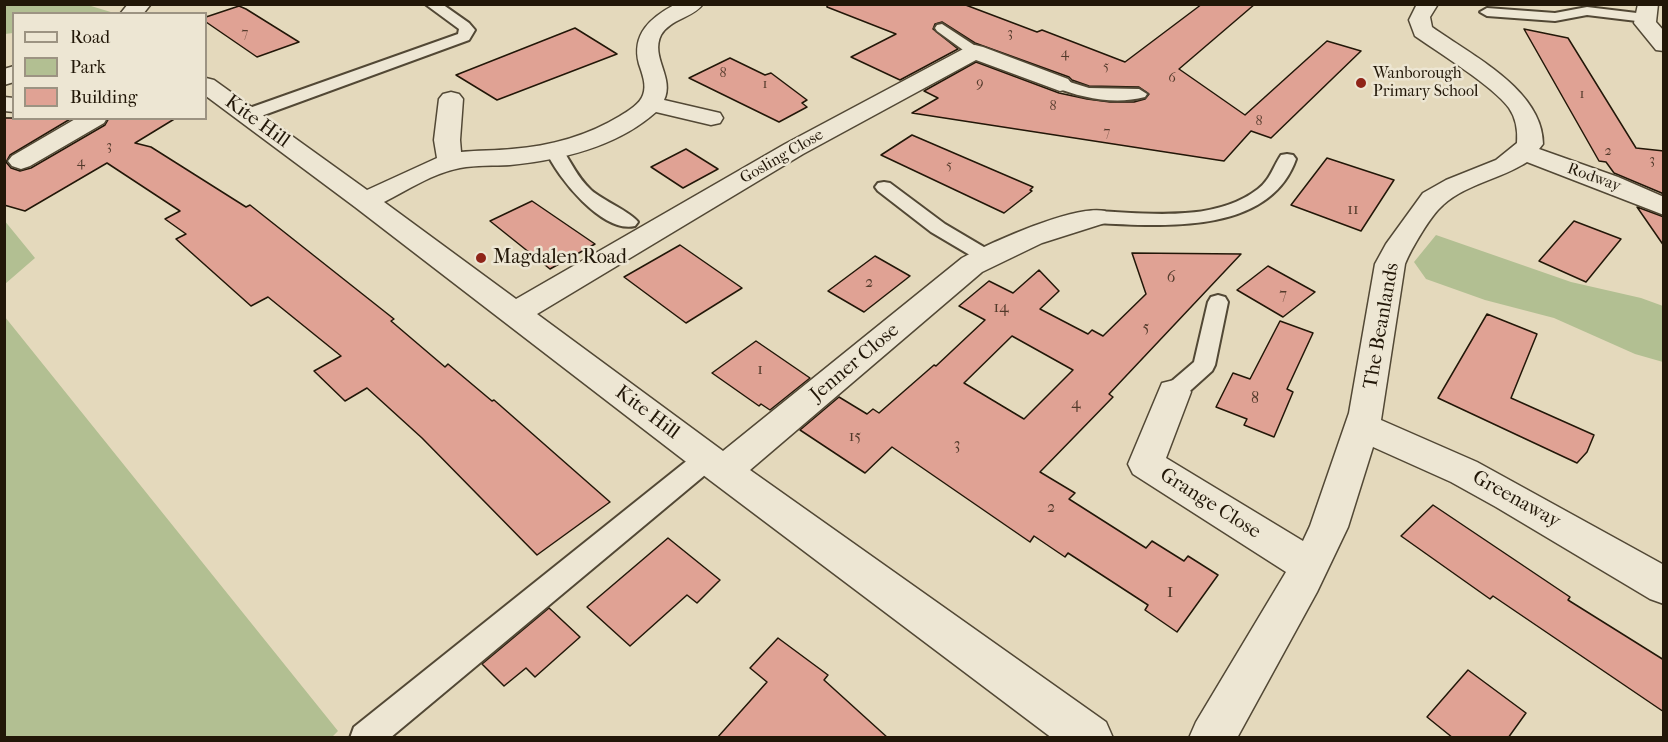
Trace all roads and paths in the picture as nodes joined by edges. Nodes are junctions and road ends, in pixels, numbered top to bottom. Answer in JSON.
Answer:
{"nodes":[{"id":1,"x":432,"y":4,"type":"edge"},
{"id":2,"x":693,"y":4,"type":"edge"},
{"id":3,"x":1428,"y":4,"type":"edge"},
{"id":4,"x":1646,"y":11,"type":"edge"},
{"id":5,"x":1487,"y":12,"type":"dead end"},
{"id":6,"x":942,"y":28,"type":"dead end"},
{"id":7,"x":1664,"y":45,"type":"edge"},
{"id":8,"x":975,"y":52,"type":"junction"},
{"id":9,"x":1060,"y":84,"type":"joint"},
{"id":10,"x":207,"y":86,"type":"edge"},
{"id":11,"x":1138,"y":94,"type":"dead end"},
{"id":12,"x":451,"y":99,"type":"dead end"},
{"id":13,"x":651,"y":104,"type":"junction"},
{"id":14,"x":247,"y":115,"type":"junction"},
{"id":15,"x":711,"y":118,"type":"dead end"},
{"id":16,"x":91,"y":120,"type":"edge"},
{"id":17,"x":555,"y":151,"type":"junction"},
{"id":18,"x":1524,"y":153,"type":"junction"},
{"id":19,"x":1287,"y":159,"type":"dead end"},
{"id":20,"x":21,"y":161,"type":"dead end"},
{"id":21,"x":450,"y":162,"type":"junction"},
{"id":22,"x":884,"y":186,"type":"dead end"},
{"id":23,"x":365,"y":201,"type":"junction"},
{"id":24,"x":1664,"y":207,"type":"edge"},
{"id":25,"x":1095,"y":217,"type":"joint"},
{"id":26,"x":628,"y":222,"type":"dead end"},
{"id":27,"x":987,"y":257,"type":"junction"},
{"id":28,"x":1218,"y":302,"type":"dead end"},
{"id":29,"x":513,"y":314,"type":"junction"},
{"id":30,"x":1174,"y":392,"type":"joint"},
{"id":31,"x":1362,"y":427,"type":"junction"},
{"id":32,"x":716,"y":465,"type":"junction"},
{"id":33,"x":1310,"y":566,"type":"junction"},
{"id":34,"x":1664,"y":586,"type":"edge"},
{"id":35,"x":365,"y":738,"type":"edge"},
{"id":36,"x":1090,"y":738,"type":"edge"},
{"id":37,"x":1212,"y":738,"type":"edge"}],
"edges":[{"from":1,"to":14,"type":"lane"},
{"from":2,"to":13,"type":"street"},
{"from":3,"to":18,"type":"street"},
{"from":4,"to":5,"type":"lane"},
{"from":4,"to":7,"type":"street"},
{"from":6,"to":8,"type":"lane"},
{"from":8,"to":9,"type":"street"},
{"from":8,"to":29,"type":"street","name":"Gosling Close"},
{"from":9,"to":11,"type":"lane"},
{"from":10,"to":14,"type":"street","name":"Kite Hill"},
{"from":12,"to":21,"type":"street"},
{"from":13,"to":15,"type":"street"},
{"from":13,"to":17,"type":"street"},
{"from":14,"to":23,"type":"street","name":"Kite Hill"},
{"from":16,"to":20,"type":"street"},
{"from":17,"to":21,"type":"street"},
{"from":17,"to":26,"type":"lane"},
{"from":18,"to":24,"type":"street","name":"Rodway"},
{"from":18,"to":31,"type":"street","name":"The Beanlands"},
{"from":19,"to":25,"type":"lane"},
{"from":21,"to":23,"type":"street"},
{"from":22,"to":27,"type":"lane"},
{"from":23,"to":29,"type":"street","name":"Kite Hill"},
{"from":25,"to":27,"type":"street","name":"Jenner Close"},
{"from":27,"to":32,"type":"street","name":"Jenner Close"},
{"from":28,"to":30,"type":"lane"},
{"from":29,"to":32,"type":"street","name":"Kite Hill"},
{"from":30,"to":33,"type":"street","name":"Grange Close"},
{"from":31,"to":33,"type":"street","name":"The Beanlands"},
{"from":31,"to":34,"type":"street","name":"Greenaway"},
{"from":32,"to":35,"type":"lane"},
{"from":32,"to":36,"type":"street","name":"Kite Hill"},
{"from":33,"to":37,"type":"street","name":"The Beanlands"}]}
